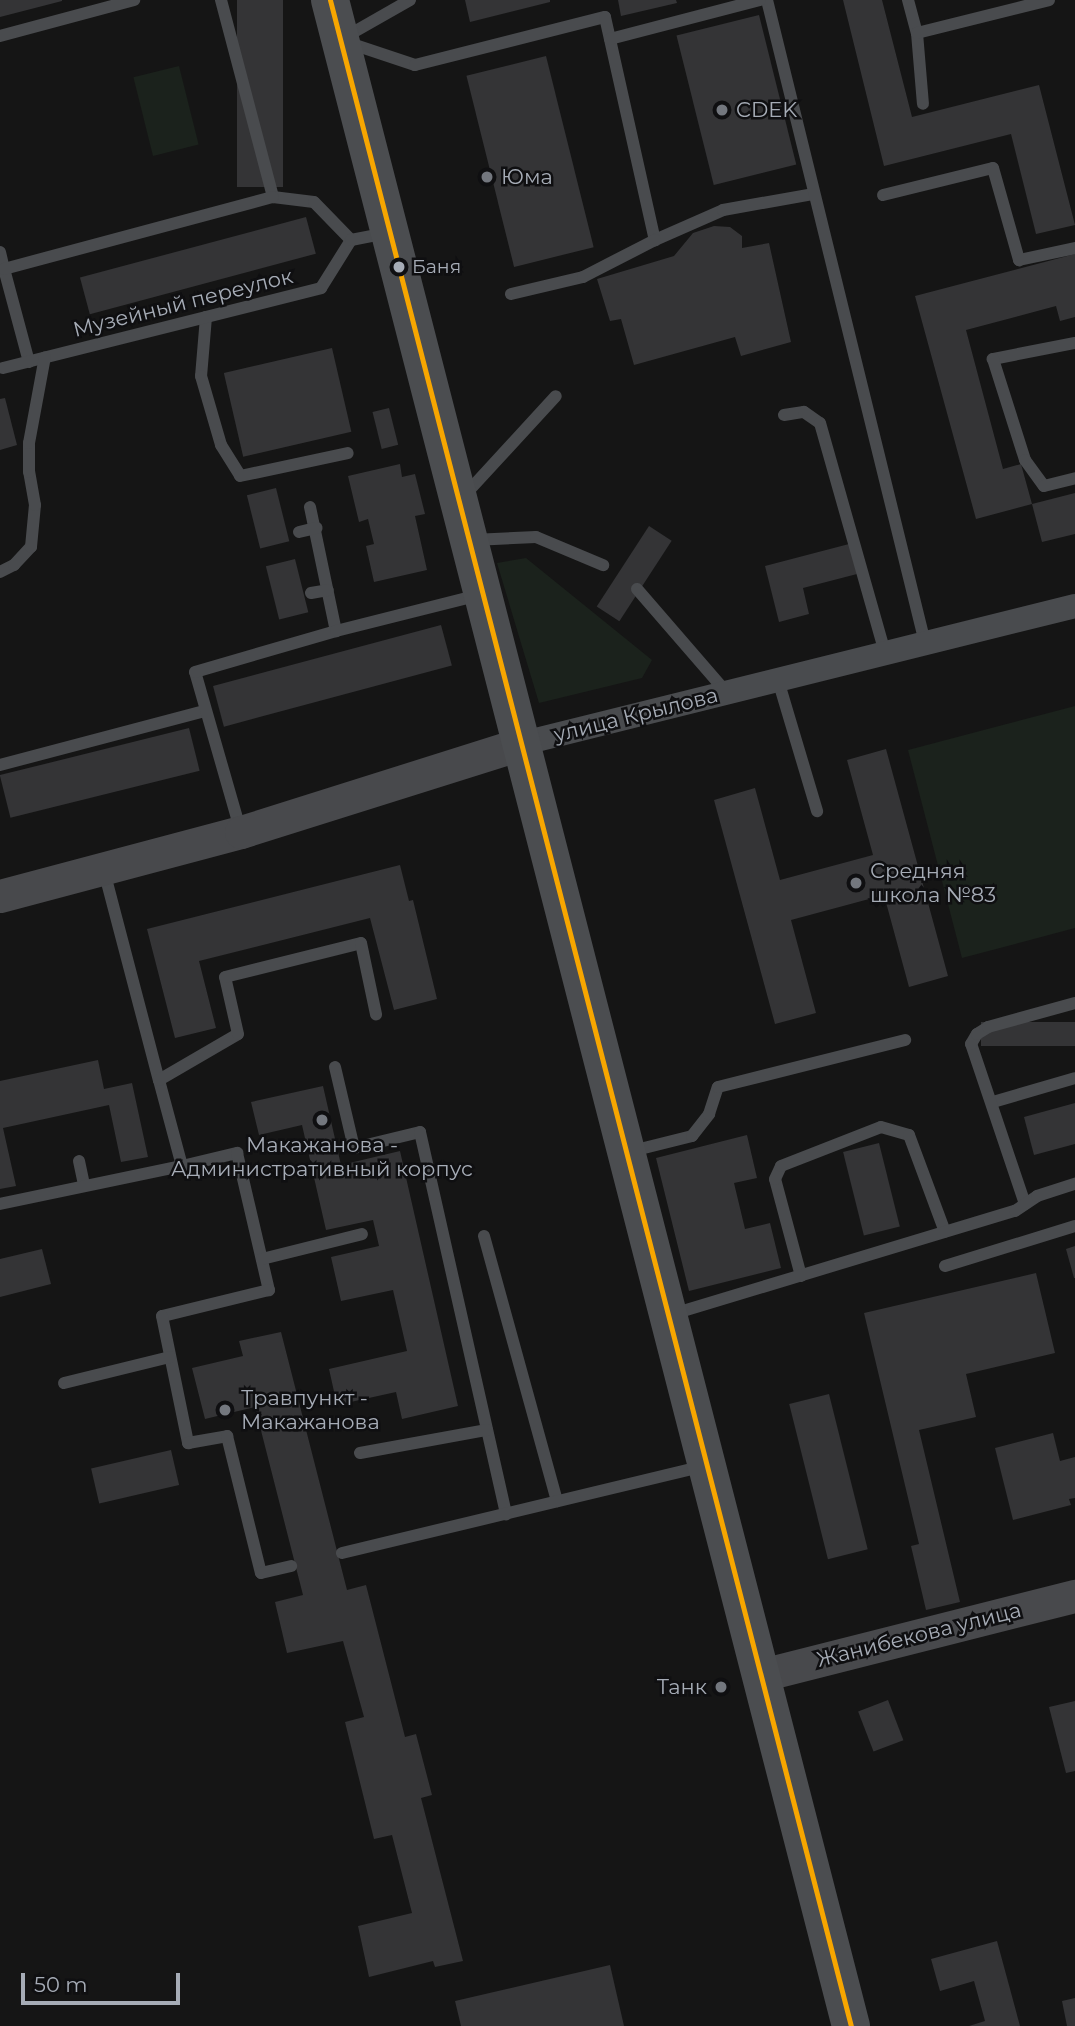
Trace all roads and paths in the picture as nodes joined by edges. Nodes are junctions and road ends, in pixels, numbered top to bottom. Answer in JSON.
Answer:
{"nodes":[{"id":1,"x":134,"y":0,"type":"edge"},
{"id":2,"x":222,"y":0,"type":"edge"},
{"id":3,"x":331,"y":0,"type":"edge"},
{"id":4,"x":410,"y":0,"type":"edge"},
{"id":5,"x":760,"y":0,"type":"edge"},
{"id":6,"x":767,"y":0,"type":"edge"},
{"id":7,"x":908,"y":0,"type":"edge"},
{"id":8,"x":1049,"y":0,"type":"edge"},
{"id":9,"x":917,"y":33,"type":"junction"},
{"id":10,"x":0,"y":36,"type":"edge"},
{"id":11,"x":610,"y":39,"type":"junction"},
{"id":12,"x":340,"y":40,"type":"junction"},
{"id":13,"x":923,"y":104,"type":"dead end"},
{"id":14,"x":813,"y":194,"type":"junction"},
{"id":15,"x":883,"y":195,"type":"dead end"},
{"id":16,"x":273,"y":197,"type":"junction"},
{"id":17,"x":390,"y":232,"type":"junction"},
{"id":18,"x":351,"y":240,"type":"junction"},
{"id":19,"x":656,"y":240,"type":"junction"},
{"id":20,"x":1075,"y":248,"type":"edge"},
{"id":21,"x":0,"y":252,"type":"edge"},
{"id":22,"x":4,"y":269,"type":"junction"},
{"id":23,"x":511,"y":294,"type":"dead end"},
{"id":24,"x":206,"y":317,"type":"junction"},
{"id":25,"x":1075,"y":343,"type":"edge"},
{"id":26,"x":45,"y":357,"type":"junction"},
{"id":27,"x":29,"y":362,"type":"junction"},
{"id":28,"x":3,"y":368,"type":"dead end"},
{"id":29,"x":556,"y":396,"type":"dead end"},
{"id":30,"x":783,"y":415,"type":"dead end"},
{"id":31,"x":348,"y":453,"type":"dead end"},
{"id":32,"x":1075,"y":478,"type":"edge"},
{"id":33,"x":458,"y":502,"type":"junction"},
{"id":34,"x":310,"y":507,"type":"dead end"},
{"id":35,"x":317,"y":528,"type":"junction"},
{"id":36,"x":299,"y":531,"type":"dead end"},
{"id":37,"x":470,"y":540,"type":"junction"},
{"id":38,"x":603,"y":565,"type":"dead end"},
{"id":39,"x":0,"y":572,"type":"edge"},
{"id":40,"x":637,"y":589,"type":"dead end"},
{"id":41,"x":328,"y":590,"type":"junction"},
{"id":42,"x":311,"y":593,"type":"dead end"},
{"id":43,"x":482,"y":594,"type":"junction"},
{"id":44,"x":1075,"y":606,"type":"edge"},
{"id":45,"x":336,"y":631,"type":"junction"},
{"id":46,"x":925,"y":643,"type":"junction"},
{"id":47,"x":885,"y":652,"type":"junction"},
{"id":48,"x":778,"y":680,"type":"junction"},
{"id":49,"x":727,"y":693,"type":"junction"},
{"id":50,"x":205,"y":711,"type":"junction"},
{"id":51,"x":520,"y":744,"type":"junction"},
{"id":52,"x":0,"y":765,"type":"edge"},
{"id":53,"x":817,"y":811,"type":"dead end"},
{"id":54,"x":241,"y":832,"type":"junction"},
{"id":55,"x":103,"y":869,"type":"junction"},
{"id":56,"x":0,"y":896,"type":"edge"},
{"id":57,"x":1075,"y":1003,"type":"edge"},
{"id":58,"x":376,"y":1014,"type":"dead end"},
{"id":59,"x":905,"y":1040,"type":"dead end"},
{"id":60,"x":335,"y":1067,"type":"dead end"},
{"id":61,"x":1075,"y":1078,"type":"edge"},
{"id":62,"x":159,"y":1080,"type":"junction"},
{"id":63,"x":993,"y":1102,"type":"junction"},
{"id":64,"x":626,"y":1152,"type":"junction"},
{"id":65,"x":79,"y":1161,"type":"dead end"},
{"id":66,"x":182,"y":1166,"type":"junction"},
{"id":67,"x":1075,"y":1184,"type":"edge"},
{"id":68,"x":84,"y":1185,"type":"junction"},
{"id":69,"x":0,"y":1204,"type":"edge"},
{"id":70,"x":1026,"y":1204,"type":"junction"},
{"id":71,"x":1075,"y":1226,"type":"edge"},
{"id":72,"x":945,"y":1232,"type":"junction"},
{"id":73,"x":362,"y":1234,"type":"dead end"},
{"id":74,"x":484,"y":1236,"type":"dead end"},
{"id":75,"x":262,"y":1259,"type":"junction"},
{"id":76,"x":945,"y":1266,"type":"dead end"},
{"id":77,"x":801,"y":1276,"type":"junction"},
{"id":78,"x":669,"y":1316,"type":"junction"},
{"id":79,"x":170,"y":1357,"type":"junction"},
{"id":80,"x":64,"y":1383,"type":"dead end"},
{"id":81,"x":487,"y":1430,"type":"junction"},
{"id":82,"x":360,"y":1453,"type":"dead end"},
{"id":83,"x":708,"y":1465,"type":"junction"},
{"id":84,"x":557,"y":1501,"type":"junction"},
{"id":85,"x":506,"y":1514,"type":"junction"},
{"id":86,"x":342,"y":1553,"type":"dead end"},
{"id":87,"x":291,"y":1566,"type":"dead end"},
{"id":88,"x":1075,"y":1596,"type":"edge"},
{"id":89,"x":762,"y":1675,"type":"junction"},
{"id":90,"x":852,"y":2026,"type":"edge"}],
"edges":[{"from":1,"to":10,"type":"lane"},
{"from":2,"to":16,"type":"lane"},
{"from":3,"to":12,"type":"main road"},
{"from":4,"to":12,"type":"lane"},
{"from":5,"to":11,"type":"lane"},
{"from":6,"to":14,"type":"lane"},
{"from":7,"to":9,"type":"lane"},
{"from":8,"to":9,"type":"lane"},
{"from":9,"to":13,"type":"lane"},
{"from":11,"to":12,"type":"lane"},
{"from":11,"to":19,"type":"lane"},
{"from":12,"to":17,"type":"main road"},
{"from":14,"to":19,"type":"lane"},
{"from":14,"to":46,"type":"lane"},
{"from":15,"to":20,"type":"lane"},
{"from":16,"to":18,"type":"lane"},
{"from":16,"to":22,"type":"lane"},
{"from":17,"to":18,"type":"lane"},
{"from":17,"to":33,"type":"main road"},
{"from":18,"to":24,"type":"lane","name":"Музейный переулок"},
{"from":19,"to":23,"type":"lane"},
{"from":21,"to":22,"type":"lane"},
{"from":22,"to":27,"type":"lane"},
{"from":24,"to":26,"type":"lane","name":"Музейный переулок"},
{"from":24,"to":31,"type":"lane"},
{"from":25,"to":32,"type":"lane"},
{"from":26,"to":27,"type":"lane","name":"Музейный переулок"},
{"from":26,"to":39,"type":"lane"},
{"from":27,"to":28,"type":"lane","name":"Музейный переулок"},
{"from":29,"to":33,"type":"lane"},
{"from":30,"to":47,"type":"lane"},
{"from":33,"to":37,"type":"main road"},
{"from":34,"to":35,"type":"lane"},
{"from":35,"to":36,"type":"lane"},
{"from":35,"to":41,"type":"lane"},
{"from":37,"to":38,"type":"lane"},
{"from":37,"to":43,"type":"main road"},
{"from":40,"to":49,"type":"lane"},
{"from":41,"to":42,"type":"lane"},
{"from":41,"to":45,"type":"lane"},
{"from":43,"to":45,"type":"lane"},
{"from":43,"to":51,"type":"main road"},
{"from":44,"to":46,"type":"street","name":"улица Крылова"},
{"from":45,"to":50,"type":"lane"},
{"from":46,"to":47,"type":"street","name":"улица Крылова"},
{"from":47,"to":48,"type":"street","name":"улица Крылова"},
{"from":48,"to":49,"type":"street","name":"улица Крылова"},
{"from":48,"to":53,"type":"lane"},
{"from":49,"to":51,"type":"street","name":"улица Крылова"},
{"from":50,"to":52,"type":"lane"},
{"from":50,"to":54,"type":"lane"},
{"from":51,"to":54,"type":"street","name":"улица Крылова"},
{"from":51,"to":64,"type":"main road"},
{"from":54,"to":55,"type":"street","name":"улица Крылова"},
{"from":55,"to":56,"type":"street","name":"улица Крылова"},
{"from":55,"to":62,"type":"lane"},
{"from":57,"to":63,"type":"lane"},
{"from":58,"to":62,"type":"lane"},
{"from":59,"to":64,"type":"lane"},
{"from":60,"to":81,"type":"lane"},
{"from":61,"to":63,"type":"lane"},
{"from":62,"to":66,"type":"lane"},
{"from":63,"to":70,"type":"lane"},
{"from":64,"to":78,"type":"main road"},
{"from":65,"to":68,"type":"lane"},
{"from":66,"to":68,"type":"lane"},
{"from":66,"to":75,"type":"lane"},
{"from":67,"to":70,"type":"lane"},
{"from":68,"to":69,"type":"lane"},
{"from":70,"to":72,"type":"lane"},
{"from":71,"to":76,"type":"lane"},
{"from":72,"to":77,"type":"lane"},
{"from":72,"to":77,"type":"lane"},
{"from":73,"to":75,"type":"lane"},
{"from":74,"to":84,"type":"lane"},
{"from":75,"to":79,"type":"lane"},
{"from":77,"to":78,"type":"lane"},
{"from":78,"to":83,"type":"main road"},
{"from":79,"to":80,"type":"lane"},
{"from":79,"to":87,"type":"lane"},
{"from":81,"to":82,"type":"lane"},
{"from":81,"to":85,"type":"lane"},
{"from":83,"to":84,"type":"lane"},
{"from":83,"to":89,"type":"main road"},
{"from":84,"to":85,"type":"lane"},
{"from":85,"to":86,"type":"lane"},
{"from":88,"to":89,"type":"street","name":"Жанибекова улица"},
{"from":89,"to":90,"type":"main road"}]}
